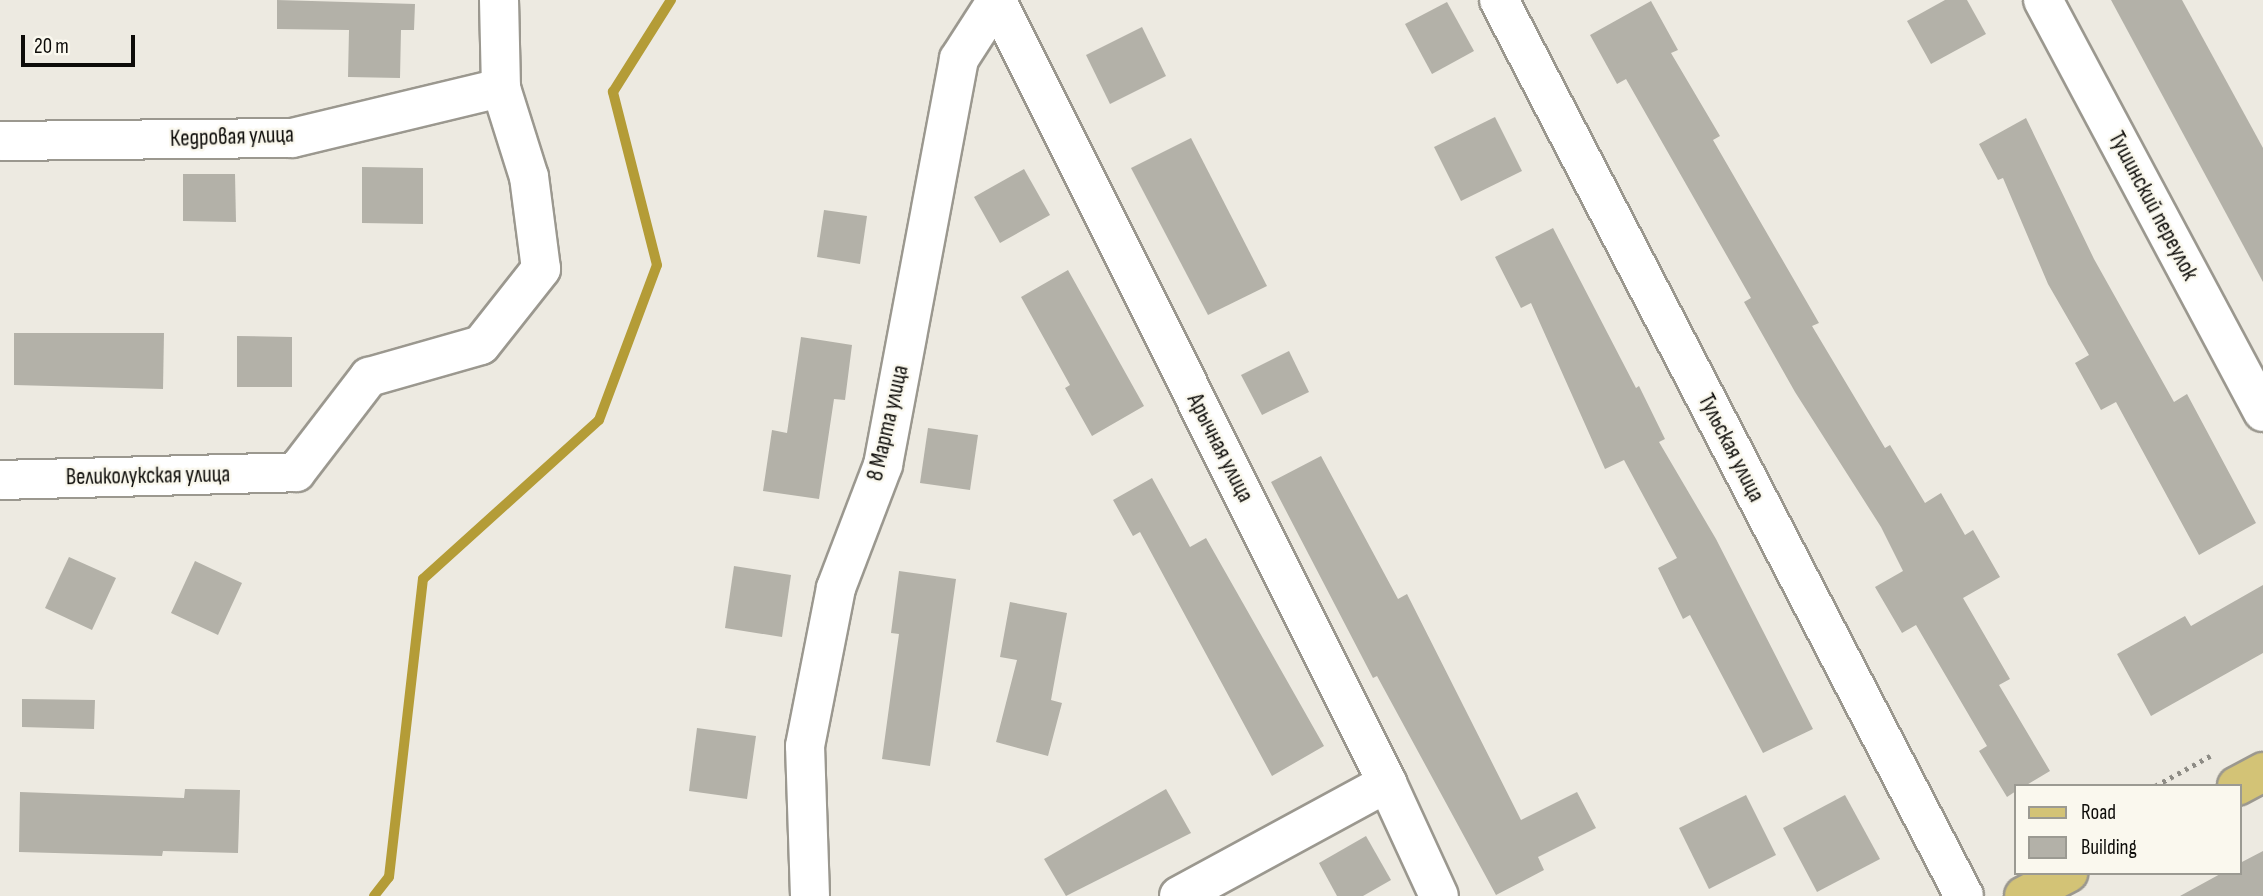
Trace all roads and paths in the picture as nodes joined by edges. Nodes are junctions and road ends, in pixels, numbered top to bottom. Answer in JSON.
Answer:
{"nodes":[{"id":1,"x":499,"y":0,"type":"edge"},
{"id":2,"x":1499,"y":0,"type":"edge"},
{"id":3,"x":2043,"y":0,"type":"edge"},
{"id":4,"x":997,"y":1,"type":"edge"},
{"id":5,"x":501,"y":88,"type":"junction"},
{"id":6,"x":0,"y":141,"type":"edge"},
{"id":7,"x":2263,"y":412,"type":"edge"},
{"id":8,"x":0,"y":480,"type":"edge"},
{"id":9,"x":2263,"y":772,"type":"edge"},
{"id":10,"x":1387,"y":783,"type":"junction"},
{"id":11,"x":2241,"y":784,"type":"edge"},
{"id":12,"x":2064,"y":875,"type":"edge"},
{"id":13,"x":810,"y":896,"type":"edge"},
{"id":14,"x":1179,"y":896,"type":"edge"},
{"id":15,"x":1439,"y":896,"type":"edge"},
{"id":16,"x":1964,"y":896,"type":"edge"},
{"id":17,"x":2024,"y":896,"type":"edge"}],
"edges":[{"from":1,"to":5,"type":"street"},
{"from":2,"to":16,"type":"street","name":"Тульская улица"},
{"from":3,"to":7,"type":"street","name":"Тушинский переулок"},
{"from":4,"to":10,"type":"street","name":"Арычная улица"},
{"from":4,"to":13,"type":"street","name":"8 Марта улица"},
{"from":5,"to":6,"type":"street","name":"Кедровая улица"},
{"from":5,"to":8,"type":"street","name":"Великолукская улица"},
{"from":9,"to":11,"type":"main road"},
{"from":10,"to":14,"type":"street"},
{"from":10,"to":15,"type":"street","name":"Арычная улица"},
{"from":12,"to":17,"type":"main road"}]}
